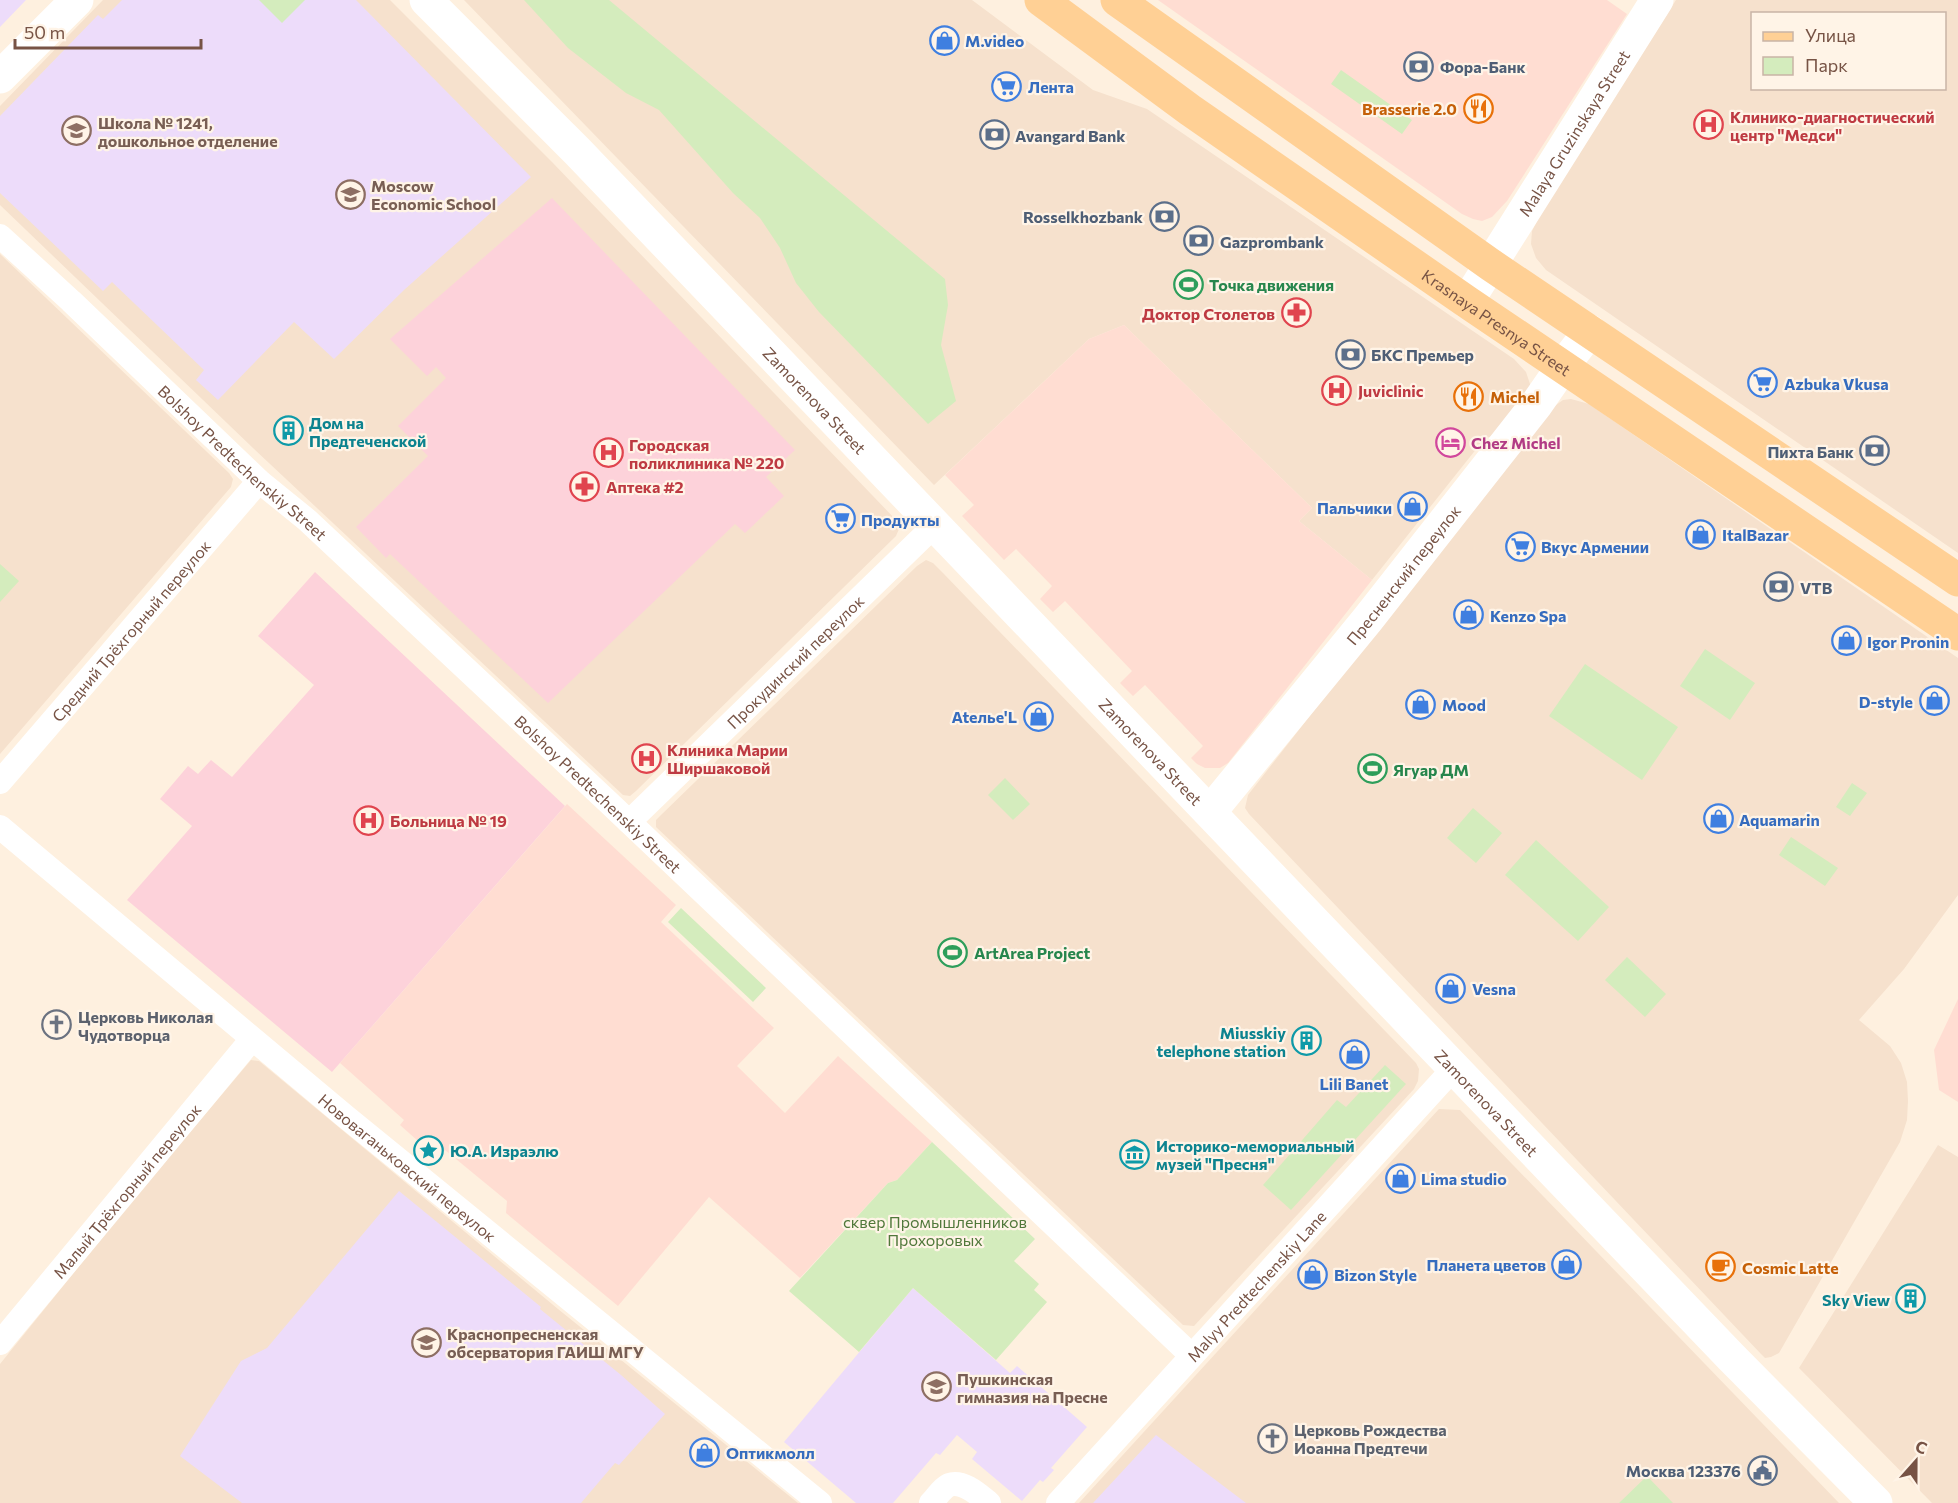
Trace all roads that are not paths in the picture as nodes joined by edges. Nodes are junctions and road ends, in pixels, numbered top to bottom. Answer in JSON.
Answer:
{"nodes":[{"id":1,"x":77,"y":0,"type":"edge"},
{"id":2,"x":426,"y":0,"type":"edge"},
{"id":3,"x":1041,"y":0,"type":"edge"},
{"id":4,"x":1117,"y":0,"type":"edge"},
{"id":5,"x":1657,"y":0,"type":"edge"},
{"id":6,"x":0,"y":77,"type":"edge"},
{"id":7,"x":0,"y":236,"type":"edge"},
{"id":8,"x":1491,"y":265,"type":"junction"},
{"id":9,"x":1467,"y":302,"type":"junction"},
{"id":10,"x":1590,"y":331,"type":"junction"},
{"id":11,"x":1563,"y":366,"type":"junction"},
{"id":12,"x":259,"y":481,"type":"junction"},
{"id":13,"x":934,"y":526,"type":"junction"},
{"id":14,"x":1958,"y":580,"type":"edge"},
{"id":15,"x":1958,"y":633,"type":"edge"},
{"id":16,"x":0,"y":782,"type":"edge"},
{"id":17,"x":1210,"y":812,"type":"junction"},
{"id":18,"x":629,"y":822,"type":"junction"},
{"id":19,"x":0,"y":827,"type":"edge"},
{"id":20,"x":252,"y":1039,"type":"junction"},
{"id":21,"x":1454,"y":1068,"type":"junction"},
{"id":22,"x":0,"y":1343,"type":"edge"},
{"id":23,"x":1191,"y":1355,"type":"junction"},
{"id":24,"x":819,"y":1503,"type":"edge"},
{"id":25,"x":931,"y":1503,"type":"edge"},
{"id":26,"x":989,"y":1503,"type":"edge"},
{"id":27,"x":1059,"y":1503,"type":"edge"},
{"id":28,"x":1876,"y":1503,"type":"edge"}],
"edges":[{"from":1,"to":6,"type":"street"},
{"from":2,"to":13,"type":"street","name":"Zamorenova Street"},
{"from":3,"to":9,"type":"main road","name":"Krasnaya Presnya Street"},
{"from":4,"to":8,"type":"main road"},
{"from":5,"to":8,"type":"street","name":"Malaya Gruzinskaya Street"},
{"from":7,"to":12,"type":"street","name":"Bolshoy Predtechenskiy Street"},
{"from":8,"to":9,"type":"street","name":"Malaya Gruzinskaya Street"},
{"from":8,"to":10,"type":"main road"},
{"from":9,"to":11,"type":"main road","name":"Krasnaya Presnya Street"},
{"from":10,"to":11,"type":"street","name":"Пресненский переулок"},
{"from":10,"to":14,"type":"main road"},
{"from":11,"to":15,"type":"main road","name":"Krasnaya Presnya Street"},
{"from":11,"to":17,"type":"street","name":"Пресненский переулок"},
{"from":12,"to":16,"type":"street","name":"Средний Трёхгорный переулок"},
{"from":12,"to":18,"type":"street","name":"Bolshoy Predtechenskiy Street"},
{"from":13,"to":17,"type":"street","name":"Zamorenova Street"},
{"from":13,"to":18,"type":"street","name":"Прокудинский переулок"},
{"from":17,"to":21,"type":"street","name":"Zamorenova Street"},
{"from":18,"to":23,"type":"street","name":"Bolshoy Predtechenskiy Street"},
{"from":19,"to":20,"type":"street","name":"Нововаганьковский переулок"},
{"from":20,"to":22,"type":"street","name":"Малый Трёхгорный переулок"},
{"from":20,"to":24,"type":"street","name":"Нововаганьковский переулок"},
{"from":21,"to":23,"type":"street","name":"Malyy Predtechenskiy Lane"},
{"from":21,"to":28,"type":"street","name":"Zamorenova Street"},
{"from":23,"to":27,"type":"street","name":"Malyy Predtechenskiy Lane"},
{"from":25,"to":26,"type":"street"}]}
